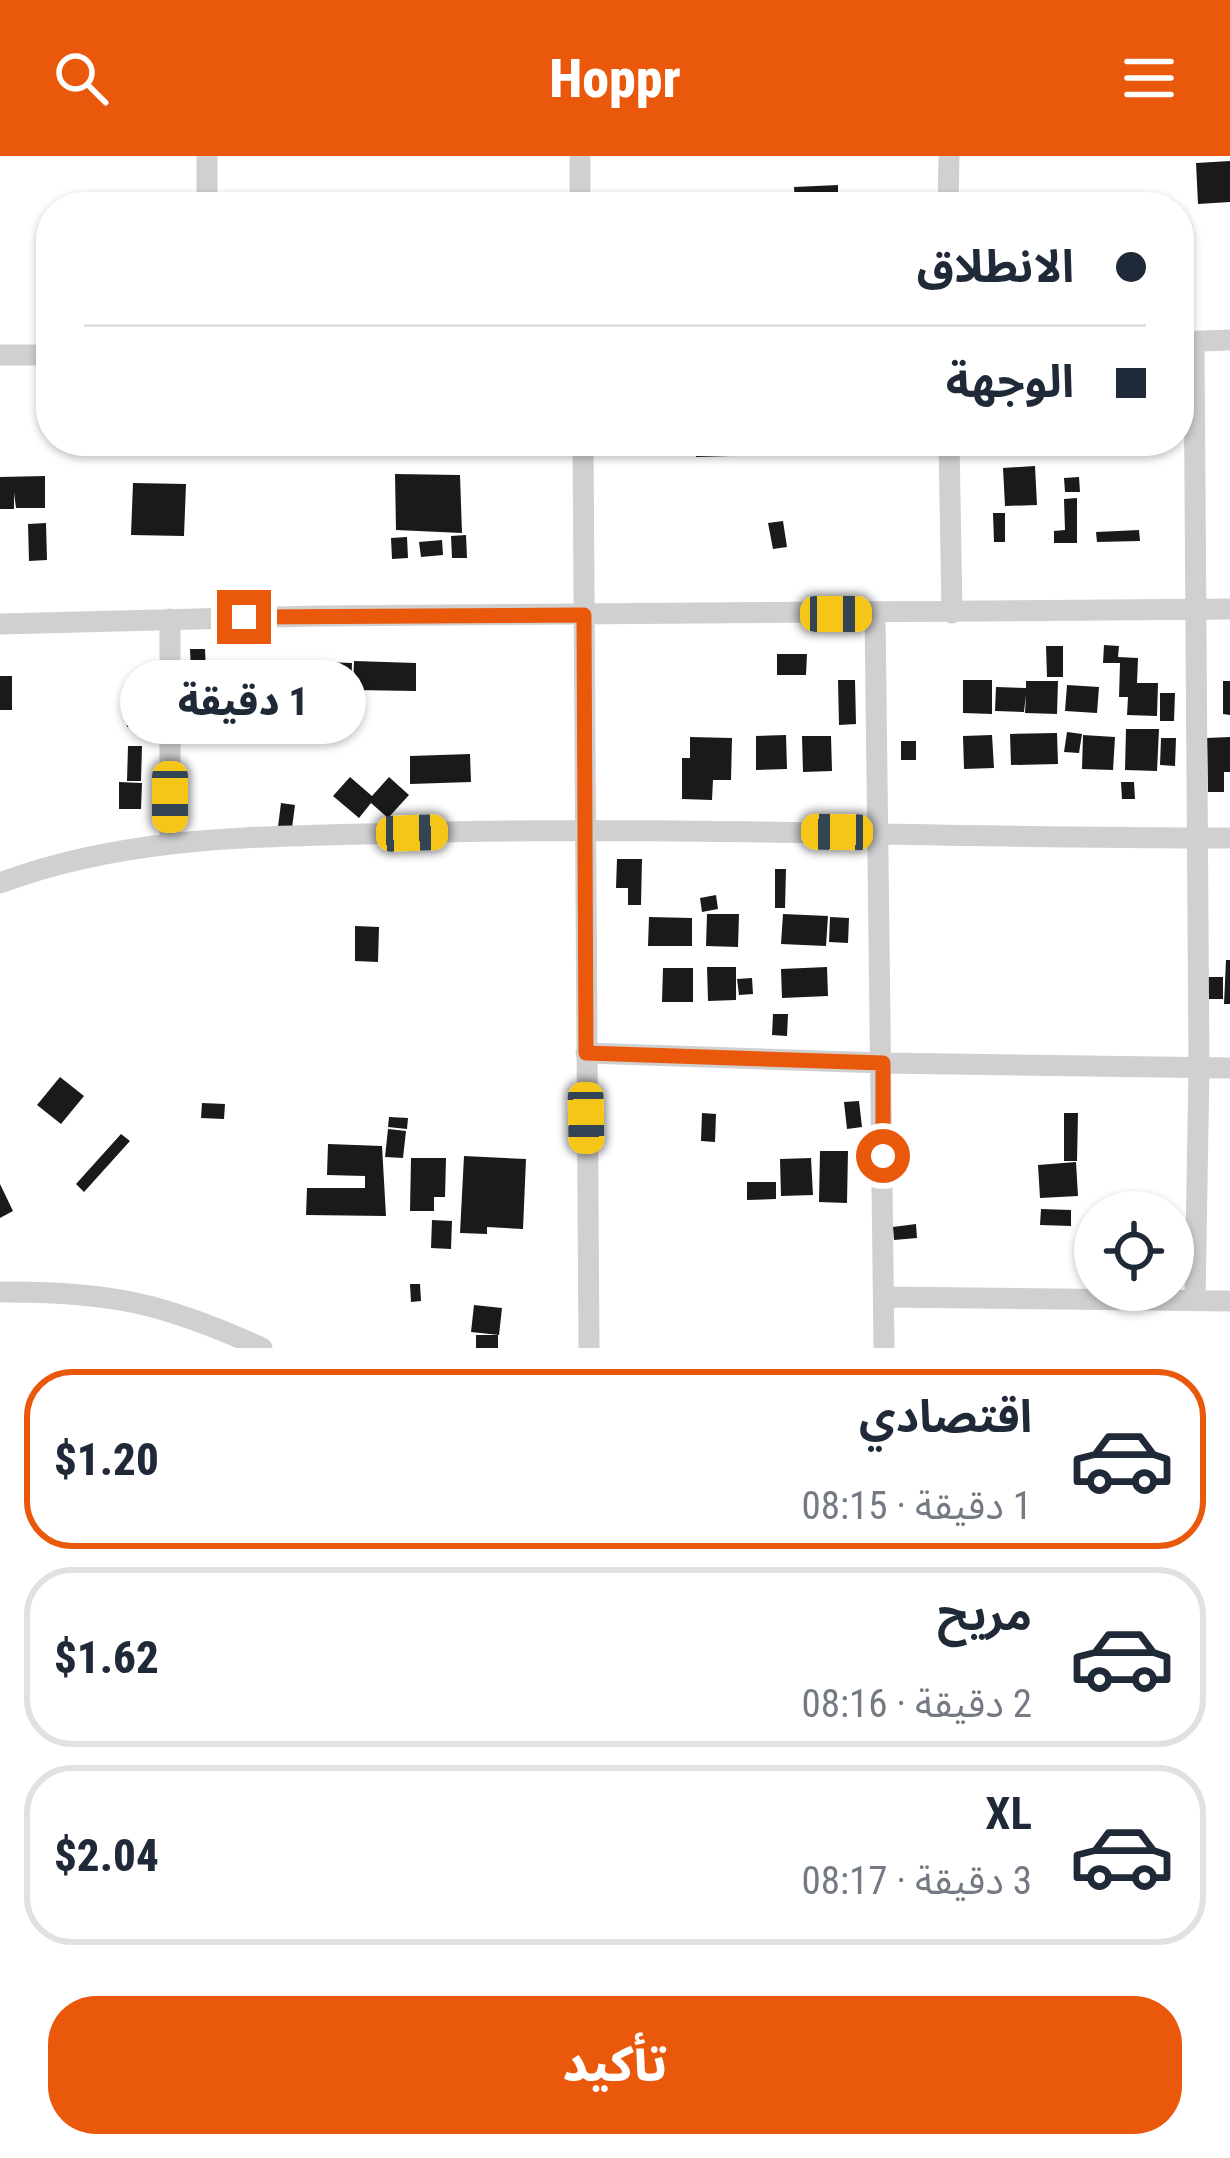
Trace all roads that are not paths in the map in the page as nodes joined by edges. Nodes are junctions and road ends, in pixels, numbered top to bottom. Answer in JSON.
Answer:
{"nodes":[{"id":1,"x":206,"y":156,"type":"edge"},
{"id":2,"x":580,"y":156,"type":"edge"},
{"id":3,"x":949,"y":156,"type":"edge"},
{"id":4,"x":207,"y":192,"type":"edge"},
{"id":5,"x":580,"y":192,"type":"edge"},
{"id":6,"x":948,"y":192,"type":"edge"},
{"id":7,"x":1230,"y":340,"type":"edge"},
{"id":8,"x":1194,"y":342,"type":"edge"},
{"id":9,"x":0,"y":355,"type":"edge"},
{"id":10,"x":36,"y":356,"type":"edge"},
{"id":11,"x":583,"y":456,"type":"edge"},
{"id":12,"x":949,"y":456,"type":"edge"},
{"id":13,"x":1190,"y":456,"type":"edge"},
{"id":14,"x":1196,"y":609,"type":"junction"},
{"id":15,"x":1230,"y":609,"type":"edge"},
{"id":16,"x":952,"y":613,"type":"junction"},
{"id":17,"x":874,"y":614,"type":"junction"},
{"id":18,"x":584,"y":615,"type":"junction"},
{"id":19,"x":170,"y":619,"type":"junction"},
{"id":20,"x":0,"y":624,"type":"edge"},
{"id":21,"x":585,"y":828,"type":"junction"},
{"id":22,"x":878,"y":833,"type":"junction"},
{"id":23,"x":1197,"y":838,"type":"junction"},
{"id":24,"x":1230,"y":838,"type":"edge"},
{"id":25,"x":170,"y":842,"type":"junction"},
{"id":26,"x":0,"y":883,"type":"edge"},
{"id":27,"x":586,"y":1053,"type":"junction"},
{"id":28,"x":883,"y":1063,"type":"junction"},
{"id":29,"x":1199,"y":1068,"type":"junction"},
{"id":30,"x":1230,"y":1068,"type":"edge"},
{"id":31,"x":0,"y":1292,"type":"edge"},
{"id":32,"x":884,"y":1297,"type":"junction"},
{"id":33,"x":1195,"y":1300,"type":"junction"},
{"id":34,"x":1230,"y":1300,"type":"edge"},
{"id":35,"x":226,"y":1340,"type":"edge"},
{"id":36,"x":262,"y":1348,"type":"edge"},
{"id":37,"x":589,"y":1348,"type":"edge"},
{"id":38,"x":884,"y":1348,"type":"edge"}],
"edges":[{"from":1,"to":4,"type":"street"},
{"from":2,"to":5,"type":"street"},
{"from":3,"to":6,"type":"street"},
{"from":7,"to":8,"type":"street"},
{"from":9,"to":10,"type":"street"},
{"from":11,"to":18,"type":"street"},
{"from":12,"to":16,"type":"street"},
{"from":13,"to":14,"type":"street"},
{"from":14,"to":15,"type":"street"},
{"from":14,"to":16,"type":"street"},
{"from":14,"to":23,"type":"street"},
{"from":16,"to":17,"type":"street"},
{"from":17,"to":18,"type":"street"},
{"from":17,"to":22,"type":"street"},
{"from":18,"to":19,"type":"street"},
{"from":18,"to":21,"type":"street"},
{"from":19,"to":20,"type":"street"},
{"from":19,"to":25,"type":"street"},
{"from":21,"to":22,"type":"street"},
{"from":21,"to":25,"type":"street"},
{"from":21,"to":27,"type":"street"},
{"from":22,"to":23,"type":"street"},
{"from":22,"to":28,"type":"street"},
{"from":23,"to":24,"type":"street"},
{"from":23,"to":29,"type":"street"},
{"from":25,"to":26,"type":"street"},
{"from":27,"to":28,"type":"street"},
{"from":27,"to":37,"type":"street"},
{"from":28,"to":29,"type":"street"},
{"from":28,"to":32,"type":"street"},
{"from":29,"to":30,"type":"street"},
{"from":29,"to":33,"type":"street"},
{"from":31,"to":35,"type":"street"},
{"from":32,"to":33,"type":"street"},
{"from":32,"to":38,"type":"street"},
{"from":33,"to":34,"type":"street"},
{"from":35,"to":36,"type":"street"}]}
